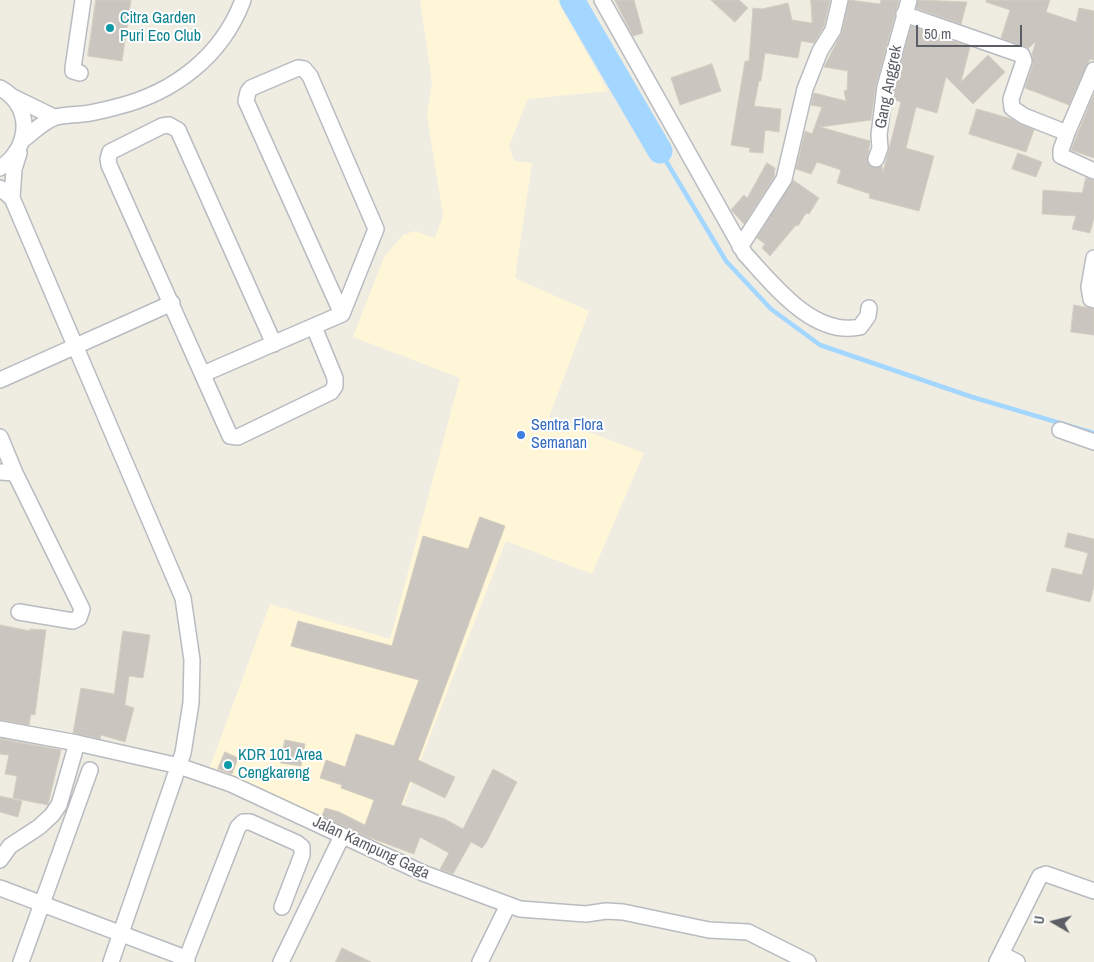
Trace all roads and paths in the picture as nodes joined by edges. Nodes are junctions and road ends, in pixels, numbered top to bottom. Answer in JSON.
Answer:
{"nodes":[{"id":1,"x":83,"y":0,"type":"edge"},
{"id":2,"x":243,"y":0,"type":"edge"},
{"id":3,"x":602,"y":0,"type":"edge"},
{"id":4,"x":840,"y":0,"type":"edge"},
{"id":5,"x":907,"y":7,"type":"edge"},
{"id":6,"x":1094,"y":70,"type":"edge"},
{"id":7,"x":80,"y":73,"type":"dead end"},
{"id":8,"x":6,"y":92,"type":"edge"},
{"id":9,"x":54,"y":117,"type":"junction"},
{"id":10,"x":1067,"y":133,"type":"junction"},
{"id":11,"x":22,"y":143,"type":"junction"},
{"id":12,"x":876,"y":159,"type":"dead end"},
{"id":13,"x":0,"y":168,"type":"edge"},
{"id":14,"x":1094,"y":171,"type":"edge"},
{"id":15,"x":0,"y":188,"type":"edge"},
{"id":16,"x":12,"y":198,"type":"junction"},
{"id":17,"x":740,"y":247,"type":"junction"},
{"id":18,"x":1094,"y":258,"type":"edge"},
{"id":19,"x":1094,"y":300,"type":"edge"},
{"id":20,"x":172,"y":302,"type":"junction"},
{"id":21,"x":869,"y":308,"type":"dead end"},
{"id":22,"x":342,"y":314,"type":"junction"},
{"id":23,"x":314,"y":327,"type":"junction"},
{"id":24,"x":274,"y":344,"type":"junction"},
{"id":25,"x":77,"y":346,"type":"junction"},
{"id":26,"x":203,"y":374,"type":"junction"},
{"id":27,"x":0,"y":380,"type":"edge"},
{"id":28,"x":1060,"y":430,"type":"dead end"},
{"id":29,"x":0,"y":437,"type":"edge"},
{"id":30,"x":1094,"y":442,"type":"edge"},
{"id":31,"x":8,"y":472,"type":"edge"},
{"id":32,"x":20,"y":612,"type":"dead end"},
{"id":33,"x":0,"y":728,"type":"edge"},
{"id":34,"x":78,"y":743,"type":"junction"},
{"id":35,"x":179,"y":766,"type":"junction"},
{"id":36,"x":90,"y":770,"type":"dead end"},
{"id":37,"x":342,"y":836,"type":"junction"},
{"id":38,"x":0,"y":860,"type":"edge"},
{"id":39,"x":0,"y":888,"type":"edge"},
{"id":40,"x":1094,"y":891,"type":"edge"},
{"id":41,"x":42,"y":903,"type":"junction"},
{"id":42,"x":508,"y":905,"type":"junction"},
{"id":43,"x":282,"y":907,"type":"dead end"},
{"id":44,"x":120,"y":933,"type":"junction"},
{"id":45,"x":999,"y":958,"type":"edge"},
{"id":46,"x":187,"y":961,"type":"edge"},
{"id":47,"x":21,"y":962,"type":"edge"},
{"id":48,"x":111,"y":962,"type":"edge"},
{"id":49,"x":282,"y":962,"type":"edge"},
{"id":50,"x":480,"y":962,"type":"edge"},
{"id":51,"x":808,"y":962,"type":"edge"},
{"id":52,"x":1017,"y":962,"type":"edge"}],
"edges":[{"from":1,"to":7,"type":"street"},
{"from":2,"to":9,"type":"street"},
{"from":3,"to":17,"type":"street"},
{"from":4,"to":17,"type":"street"},
{"from":5,"to":10,"type":"street"},
{"from":5,"to":12,"type":"street","name":"Gang Anggrek"},
{"from":6,"to":10,"type":"street"},
{"from":8,"to":9,"type":"street"},
{"from":8,"to":11,"type":"street"},
{"from":9,"to":11,"type":"street"},
{"from":10,"to":14,"type":"street"},
{"from":11,"to":13,"type":"street"},
{"from":11,"to":16,"type":"street"},
{"from":15,"to":16,"type":"street"},
{"from":16,"to":25,"type":"street"},
{"from":17,"to":21,"type":"street"},
{"from":18,"to":19,"type":"street"},
{"from":20,"to":24,"type":"street"},
{"from":20,"to":25,"type":"street"},
{"from":20,"to":26,"type":"street"},
{"from":22,"to":22,"type":"street"},
{"from":22,"to":23,"type":"street"},
{"from":23,"to":24,"type":"street"},
{"from":23,"to":26,"type":"street"},
{"from":24,"to":26,"type":"street"},
{"from":25,"to":27,"type":"street"},
{"from":25,"to":35,"type":"street"},
{"from":28,"to":30,"type":"street"},
{"from":29,"to":31,"type":"street"},
{"from":31,"to":32,"type":"street"},
{"from":33,"to":34,"type":"street","name":"Jalan Kampung Gaga"},
{"from":34,"to":35,"type":"street","name":"Jalan Kampung Gaga"},
{"from":34,"to":38,"type":"street"},
{"from":35,"to":37,"type":"street","name":"Jalan Kampung Gaga"},
{"from":35,"to":44,"type":"street"},
{"from":36,"to":41,"type":"street"},
{"from":37,"to":42,"type":"street","name":"Jalan Kampung Gaga"},
{"from":37,"to":49,"type":"street"},
{"from":39,"to":41,"type":"street"},
{"from":40,"to":45,"type":"street"},
{"from":41,"to":44,"type":"street"},
{"from":41,"to":47,"type":"street"},
{"from":42,"to":50,"type":"street"},
{"from":42,"to":51,"type":"street","name":"Jalan Kampung Gaga"},
{"from":43,"to":46,"type":"street"},
{"from":44,"to":46,"type":"street"},
{"from":44,"to":48,"type":"street"},
{"from":45,"to":52,"type":"street"}]}
